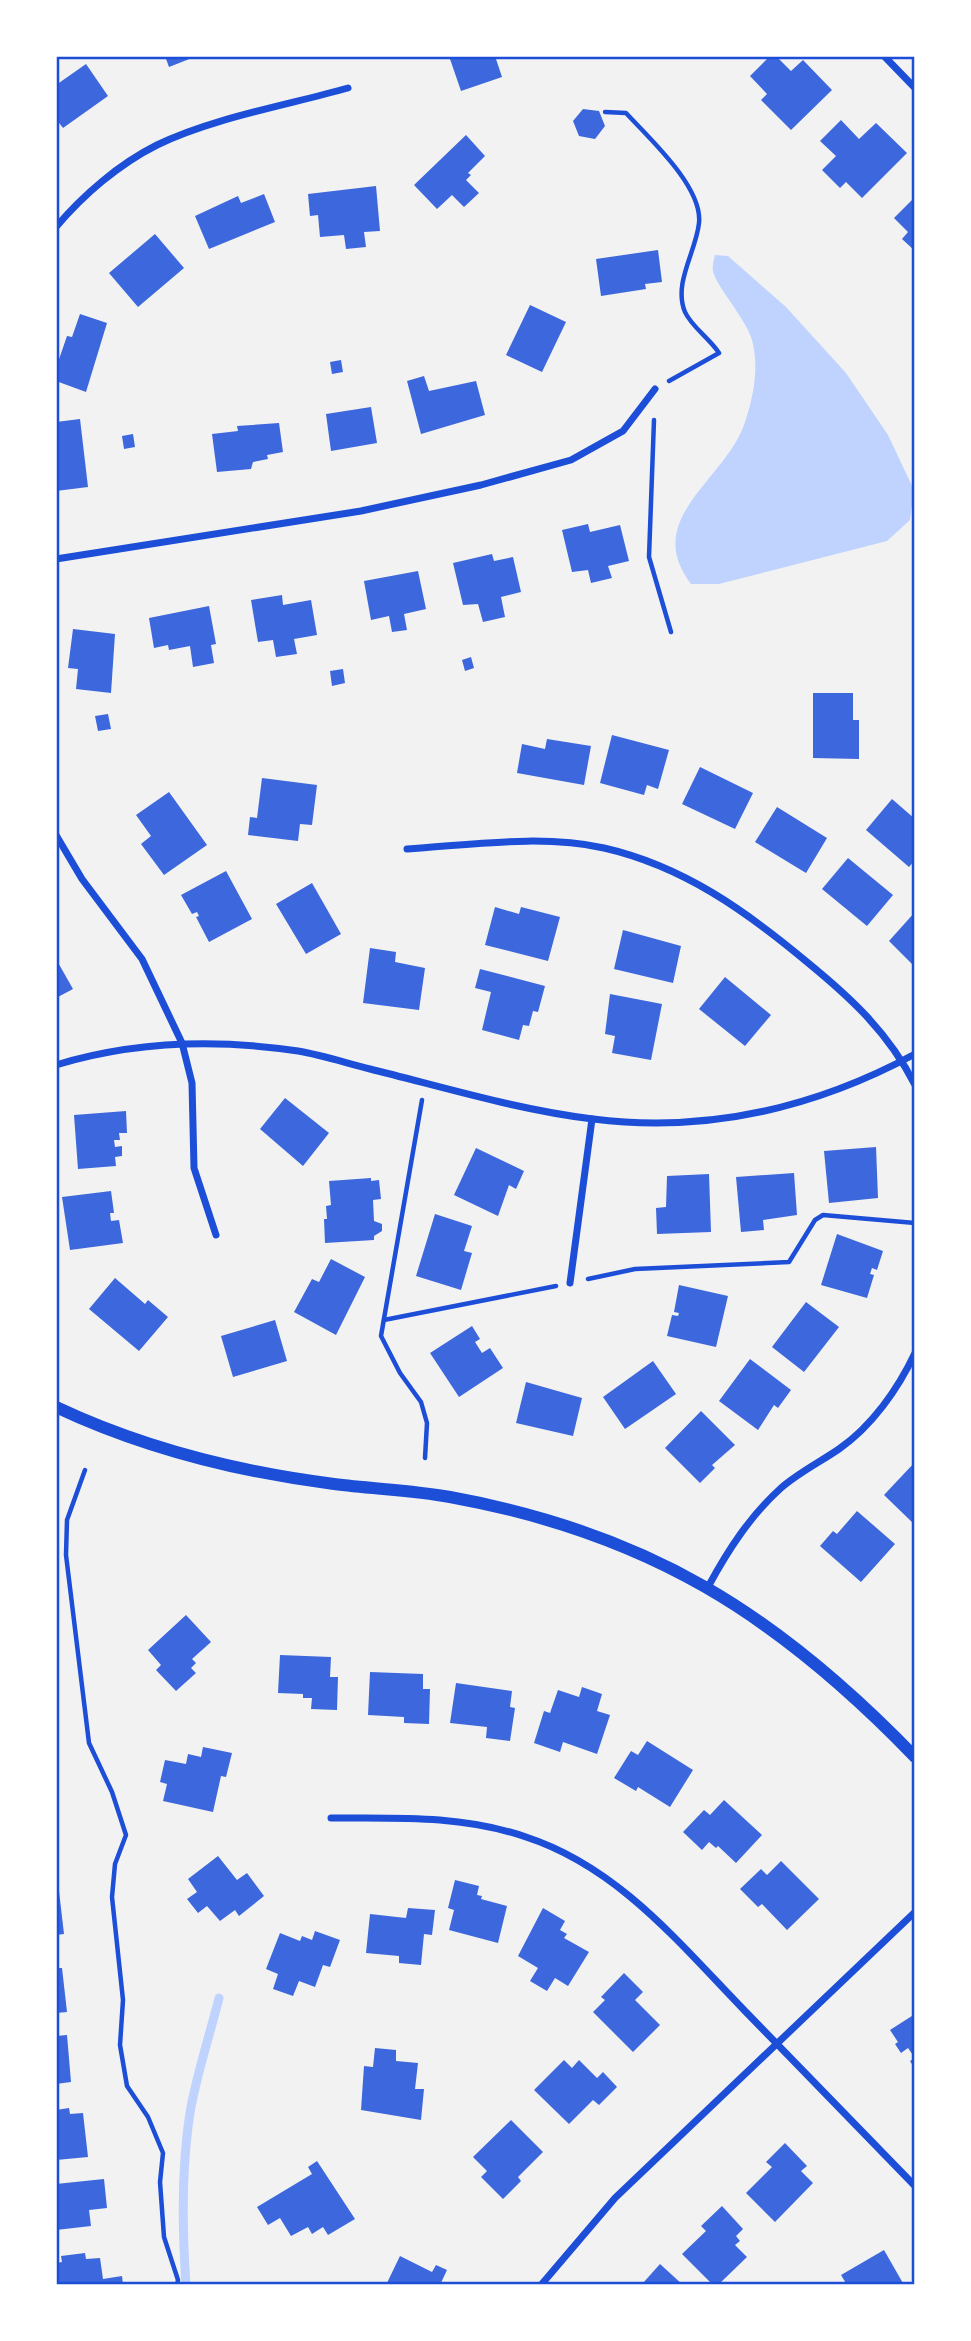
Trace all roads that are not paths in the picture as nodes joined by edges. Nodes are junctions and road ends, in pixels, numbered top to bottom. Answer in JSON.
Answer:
{"nodes":[{"id":1,"x":884,"y":56,"type":"edge"},
{"id":2,"x":348,"y":88,"type":"dead end"},
{"id":3,"x":915,"y":88,"type":"edge"},
{"id":4,"x":56,"y":227,"type":"edge"},
{"id":5,"x":655,"y":389,"type":"road end"},
{"id":6,"x":56,"y":559,"type":"edge"},
{"id":7,"x":56,"y":835,"type":"edge"},
{"id":8,"x":407,"y":849,"type":"dead end"},
{"id":9,"x":181,"y":1043,"type":"junction"},
{"id":10,"x":915,"y":1054,"type":"edge"},
{"id":11,"x":903,"y":1061,"type":"junction"},
{"id":12,"x":56,"y":1065,"type":"edge"},
{"id":13,"x":915,"y":1084,"type":"edge"},
{"id":14,"x":592,"y":1119,"type":"junction"},
{"id":15,"x":216,"y":1236,"type":"dead end"},
{"id":16,"x":570,"y":1283,"type":"road end"},
{"id":17,"x":915,"y":1353,"type":"edge"},
{"id":18,"x":56,"y":1407,"type":"edge"},
{"id":19,"x":708,"y":1587,"type":"junction"},
{"id":20,"x":915,"y":1757,"type":"edge"},
{"id":21,"x":331,"y":1818,"type":"dead end"},
{"id":22,"x":915,"y":1912,"type":"edge"},
{"id":23,"x":776,"y":2042,"type":"junction"},
{"id":24,"x":915,"y":2186,"type":"edge"},
{"id":25,"x":541,"y":2285,"type":"edge"}],
"edges":[{"from":1,"to":3,"type":"street"},
{"from":2,"to":4,"type":"street"},
{"from":5,"to":6,"type":"street"},
{"from":7,"to":9,"type":"street"},
{"from":8,"to":11,"type":"street"},
{"from":9,"to":12,"type":"street"},
{"from":9,"to":14,"type":"street"},
{"from":9,"to":15,"type":"street"},
{"from":10,"to":11,"type":"street"},
{"from":11,"to":13,"type":"street"},
{"from":11,"to":14,"type":"street"},
{"from":14,"to":16,"type":"street"},
{"from":17,"to":19,"type":"street"},
{"from":18,"to":19,"type":"street"},
{"from":19,"to":20,"type":"street"},
{"from":21,"to":23,"type":"street"},
{"from":22,"to":23,"type":"street"},
{"from":23,"to":24,"type":"street"},
{"from":23,"to":25,"type":"street"}]}
